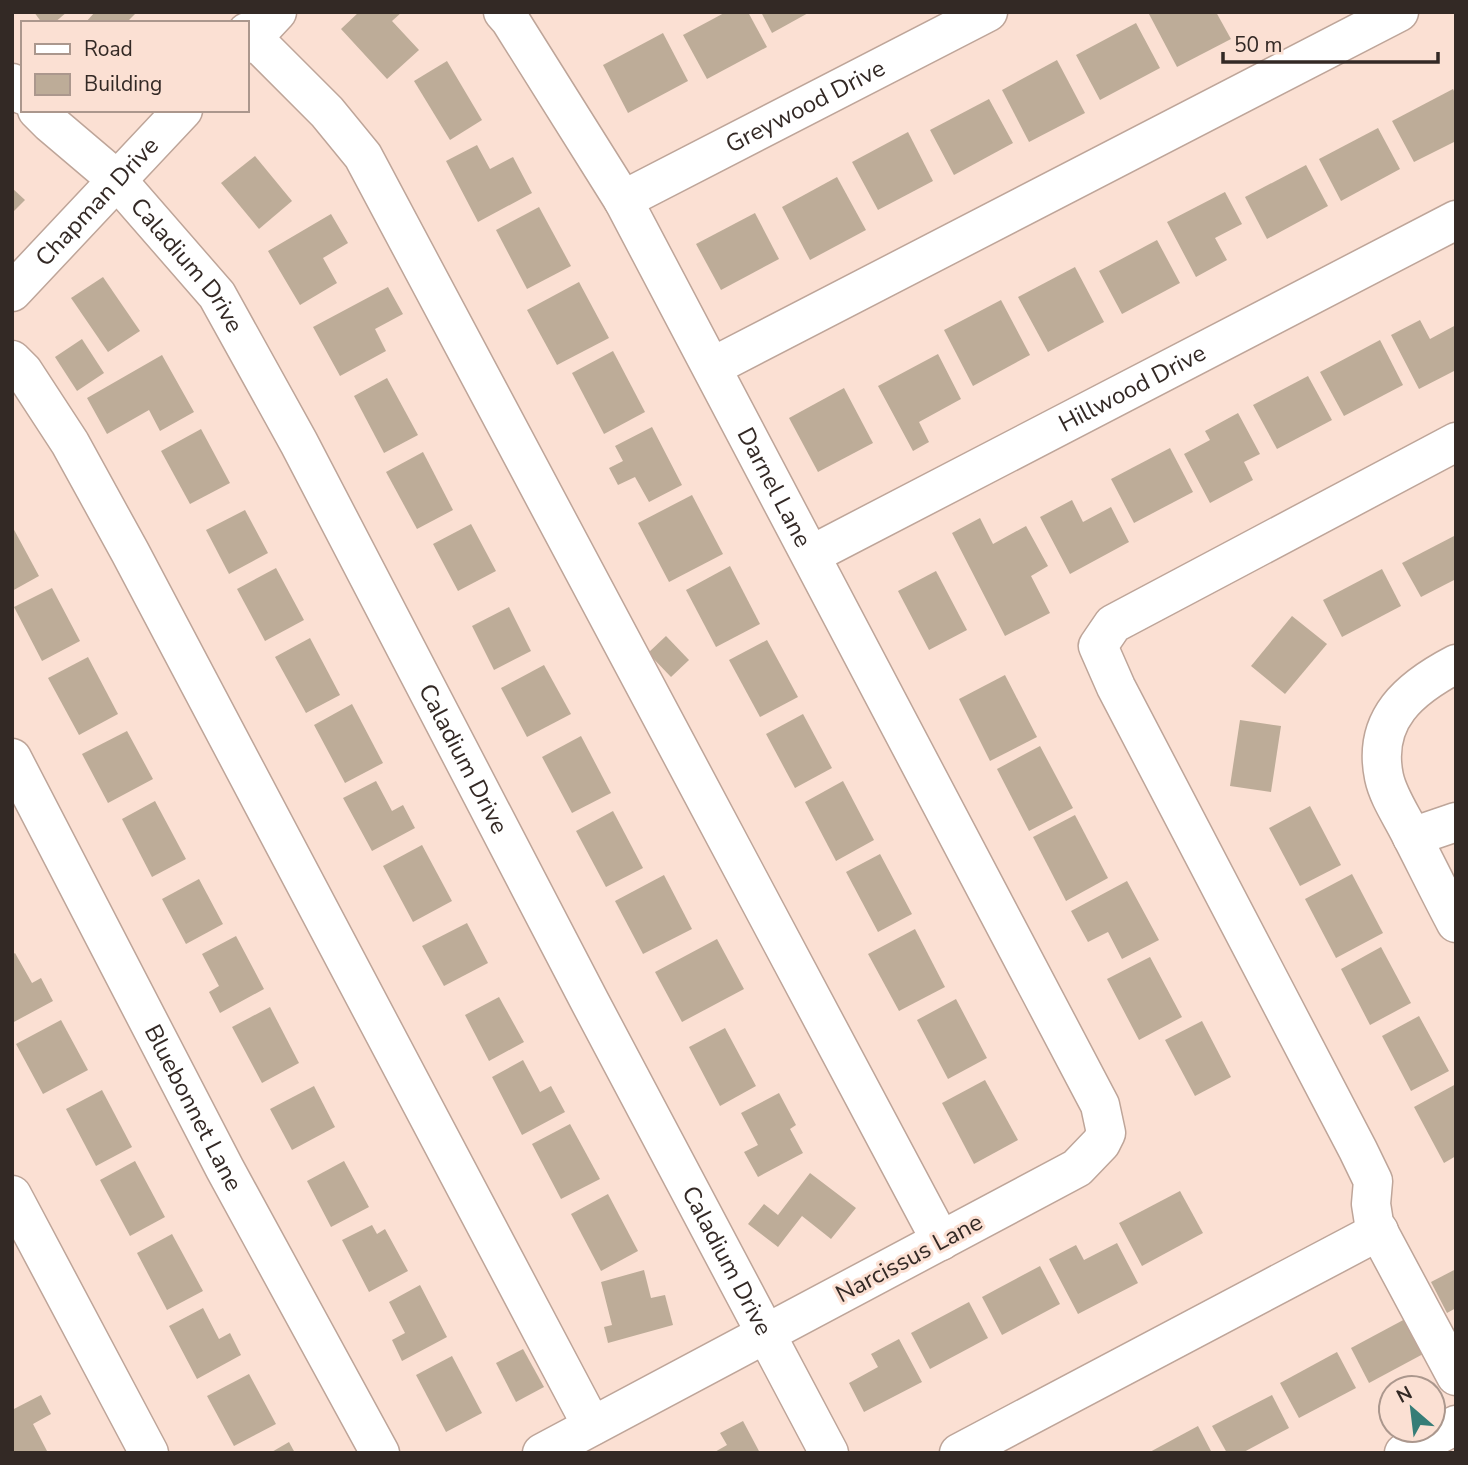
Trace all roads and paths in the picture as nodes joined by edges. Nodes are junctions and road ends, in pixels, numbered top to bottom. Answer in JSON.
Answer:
{"nodes":[{"id":1,"x":988,"y":12,"type":"edge"},
{"id":2,"x":1399,"y":12,"type":"edge"},
{"id":3,"x":513,"y":15,"type":"edge"},
{"id":4,"x":248,"y":27,"type":"edge"},
{"id":5,"x":39,"y":112,"type":"edge"},
{"id":6,"x":181,"y":112,"type":"edge"},
{"id":7,"x":116,"y":179,"type":"junction"},
{"id":8,"x":623,"y":200,"type":"junction"},
{"id":9,"x":1456,"y":220,"type":"edge"},
{"id":10,"x":12,"y":292,"type":"edge"},
{"id":11,"x":12,"y":360,"type":"edge"},
{"id":12,"x":712,"y":367,"type":"junction"},
{"id":13,"x":1456,"y":442,"type":"edge"},
{"id":14,"x":811,"y":555,"type":"junction"},
{"id":15,"x":1456,"y":664,"type":"edge"},
{"id":16,"x":12,"y":758,"type":"edge"},
{"id":17,"x":1456,"y":822,"type":"edge"},
{"id":18,"x":1412,"y":837,"type":"junction"},
{"id":19,"x":1456,"y":923,"type":"edge"},
{"id":20,"x":1029,"y":971,"type":"joint"},
{"id":21,"x":12,"y":1195,"type":"edge"},
{"id":22,"x":1379,"y":1231,"type":"junction"},
{"id":23,"x":940,"y":1241,"type":"junction"},
{"id":24,"x":766,"y":1335,"type":"junction"},
{"id":25,"x":1456,"y":1376,"type":"edge"},
{"id":26,"x":1456,"y":1425,"type":"edge"},
{"id":27,"x":592,"y":1426,"type":"junction"},
{"id":28,"x":149,"y":1453,"type":"edge"},
{"id":29,"x":380,"y":1453,"type":"edge"},
{"id":30,"x":542,"y":1453,"type":"edge"},
{"id":31,"x":829,"y":1453,"type":"edge"},
{"id":32,"x":959,"y":1453,"type":"edge"},
{"id":33,"x":1404,"y":1453,"type":"edge"}],
"edges":[{"from":1,"to":8,"type":"street","name":"Greywood Drive"},
{"from":2,"to":12,"type":"street"},
{"from":3,"to":8,"type":"street","name":"Darnel Lane"},
{"from":4,"to":23,"type":"street"},
{"from":5,"to":7,"type":"street","name":"Caladium Drive"},
{"from":6,"to":7,"type":"street","name":"Chapman Drive"},
{"from":7,"to":10,"type":"street","name":"Chapman Drive"},
{"from":7,"to":24,"type":"street","name":"Caladium Drive"},
{"from":8,"to":12,"type":"street","name":"Darnel Lane"},
{"from":9,"to":14,"type":"street","name":"Hillwood Drive"},
{"from":11,"to":27,"type":"street"},
{"from":12,"to":14,"type":"street","name":"Darnel Lane"},
{"from":13,"to":22,"type":"street"},
{"from":14,"to":20,"type":"street","name":"Darnel Lane"},
{"from":15,"to":18,"type":"street"},
{"from":16,"to":29,"type":"street","name":"Bluebonnet Lane"},
{"from":17,"to":18,"type":"street"},
{"from":18,"to":19,"type":"street"},
{"from":20,"to":23,"type":"street","name":"Narcissus Lane"},
{"from":21,"to":28,"type":"street"},
{"from":22,"to":25,"type":"street"},
{"from":22,"to":32,"type":"street"},
{"from":23,"to":24,"type":"street","name":"Narcissus Lane"},
{"from":24,"to":27,"type":"street","name":"Narcissus Lane"},
{"from":24,"to":31,"type":"street","name":"Caladium Drive"},
{"from":26,"to":33,"type":"street"},
{"from":27,"to":30,"type":"street","name":"Narcissus Lane"}]}
